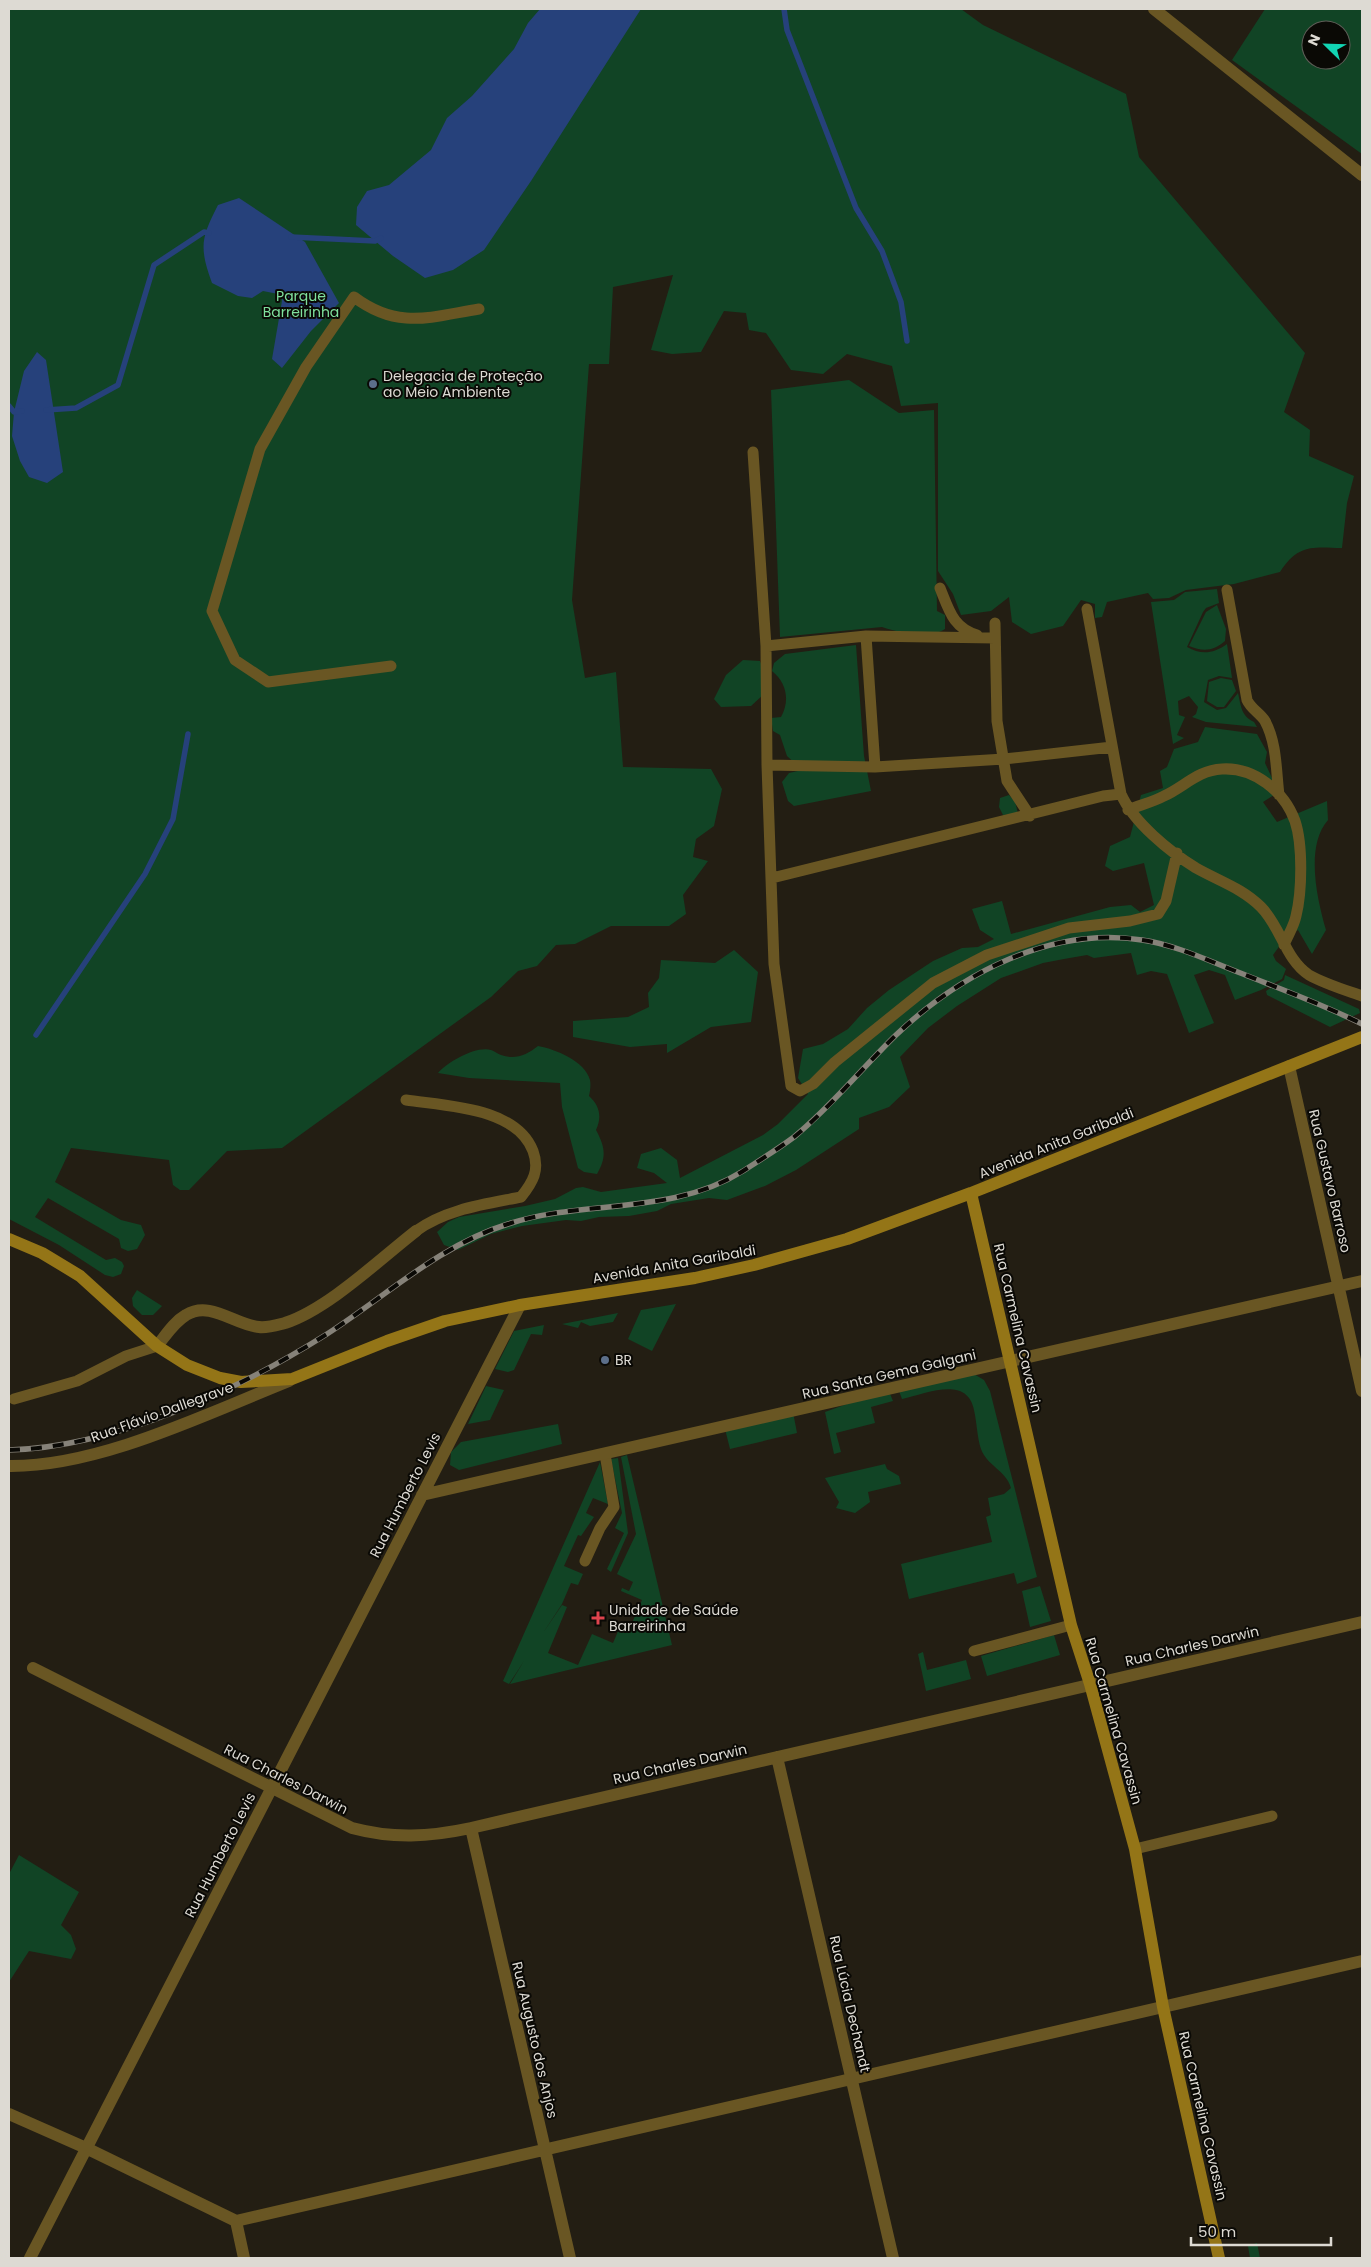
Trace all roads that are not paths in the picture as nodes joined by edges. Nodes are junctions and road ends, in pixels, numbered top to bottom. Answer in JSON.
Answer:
{"nodes":[{"id":1,"x":1154,"y":9,"type":"edge"},
{"id":2,"x":1362,"y":175,"type":"edge"},
{"id":3,"x":479,"y":308,"type":"dead end"},
{"id":4,"x":752,"y":452,"type":"dead end"},
{"id":5,"x":940,"y":588,"type":"dead end"},
{"id":6,"x":1227,"y":590,"type":"dead end"},
{"id":7,"x":1087,"y":609,"type":"dead end"},
{"id":8,"x":995,"y":623,"type":"dead end"},
{"id":9,"x":866,"y":636,"type":"junction"},
{"id":10,"x":981,"y":636,"type":"junction"},
{"id":11,"x":995,"y":638,"type":"junction"},
{"id":12,"x":766,"y":646,"type":"junction"},
{"id":13,"x":391,"y":666,"type":"dead end"},
{"id":14,"x":1112,"y":747,"type":"junction"},
{"id":15,"x":1004,"y":758,"type":"junction"},
{"id":16,"x":767,"y":765,"type":"junction"},
{"id":17,"x":875,"y":767,"type":"junction"},
{"id":18,"x":1121,"y":794,"type":"junction"},
{"id":19,"x":1279,"y":795,"type":"junction"},
{"id":20,"x":1128,"y":810,"type":"junction"},
{"id":21,"x":1030,"y":816,"type":"junction"},
{"id":22,"x":1177,"y":853,"type":"junction"},
{"id":23,"x":772,"y":878,"type":"junction"},
{"id":24,"x":1284,"y":944,"type":"junction"},
{"id":25,"x":1362,"y":996,"type":"edge"},
{"id":26,"x":1362,"y":1037,"type":"edge"},
{"id":27,"x":1288,"y":1066,"type":"junction"},
{"id":28,"x":406,"y":1100,"type":"dead end"},
{"id":29,"x":971,"y":1193,"type":"junction"},
{"id":30,"x":416,"y":1231,"type":"joint"},
{"id":31,"x":9,"y":1239,"type":"edge"},
{"id":32,"x":1362,"y":1281,"type":"edge"},
{"id":33,"x":1339,"y":1286,"type":"junction"},
{"id":34,"x":520,"y":1305,"type":"junction"},
{"id":35,"x":157,"y":1346,"type":"junction"},
{"id":36,"x":1010,"y":1362,"type":"junction"},
{"id":37,"x":292,"y":1380,"type":"junction"},
{"id":38,"x":1362,"y":1391,"type":"edge"},
{"id":39,"x":14,"y":1399,"type":"dead end"},
{"id":40,"x":605,"y":1454,"type":"junction"},
{"id":41,"x":9,"y":1466,"type":"edge"},
{"id":42,"x":422,"y":1495,"type":"junction"},
{"id":43,"x":585,"y":1561,"type":"dead end"},
{"id":44,"x":1362,"y":1622,"type":"edge"},
{"id":45,"x":1071,"y":1625,"type":"junction"},
{"id":46,"x":974,"y":1651,"type":"dead end"},
{"id":47,"x":32,"y":1668,"type":"dead end"},
{"id":48,"x":1090,"y":1684,"type":"junction"},
{"id":49,"x":777,"y":1757,"type":"junction"},
{"id":50,"x":271,"y":1789,"type":"junction"},
{"id":51,"x":1272,"y":1816,"type":"dead end"},
{"id":52,"x":471,"y":1828,"type":"junction"},
{"id":53,"x":1135,"y":1849,"type":"junction"},
{"id":54,"x":1362,"y":1961,"type":"edge"},
{"id":55,"x":1163,"y":2007,"type":"junction"},
{"id":56,"x":852,"y":2079,"type":"junction"},
{"id":57,"x":9,"y":2114,"type":"edge"},
{"id":58,"x":86,"y":2148,"type":"junction"},
{"id":59,"x":545,"y":2149,"type":"junction"},
{"id":60,"x":236,"y":2221,"type":"junction"},
{"id":61,"x":30,"y":2258,"type":"edge"},
{"id":62,"x":244,"y":2258,"type":"edge"},
{"id":63,"x":570,"y":2258,"type":"edge"},
{"id":64,"x":893,"y":2258,"type":"edge"},
{"id":65,"x":1219,"y":2258,"type":"edge"}],
"edges":[{"from":1,"to":2,"type":"street"},
{"from":3,"to":13,"type":"lane"},
{"from":4,"to":12,"type":"lane"},
{"from":5,"to":10,"type":"lane"},
{"from":6,"to":19,"type":"lane"},
{"from":7,"to":14,"type":"lane"},
{"from":8,"to":11,"type":"lane"},
{"from":9,"to":10,"type":"lane"},
{"from":9,"to":12,"type":"lane"},
{"from":9,"to":17,"type":"lane"},
{"from":10,"to":11,"type":"lane"},
{"from":11,"to":15,"type":"lane"},
{"from":12,"to":16,"type":"lane"},
{"from":14,"to":15,"type":"lane"},
{"from":14,"to":18,"type":"lane"},
{"from":15,"to":17,"type":"lane"},
{"from":15,"to":21,"type":"lane"},
{"from":16,"to":17,"type":"lane"},
{"from":16,"to":23,"type":"lane"},
{"from":18,"to":20,"type":"lane"},
{"from":18,"to":21,"type":"lane"},
{"from":19,"to":20,"type":"lane"},
{"from":19,"to":24,"type":"lane"},
{"from":20,"to":22,"type":"lane"},
{"from":21,"to":23,"type":"lane"},
{"from":22,"to":23,"type":"lane"},
{"from":22,"to":24,"type":"lane"},
{"from":24,"to":25,"type":"lane"},
{"from":26,"to":27,"type":"main road","name":"Avenida Anita Garibaldi"},
{"from":27,"to":29,"type":"main road","name":"Avenida Anita Garibaldi"},
{"from":27,"to":33,"type":"street","name":"Rua Gustavo Barroso"},
{"from":28,"to":30,"type":"lane"},
{"from":29,"to":34,"type":"main road","name":"Avenida Anita Garibaldi"},
{"from":29,"to":36,"type":"main road","name":"Rua Carmelina Cavassin"},
{"from":30,"to":35,"type":"street"},
{"from":31,"to":35,"type":"main road","name":"Avenida Anita Garibaldi"},
{"from":32,"to":33,"type":"street","name":"Rua Santa Gema Galgani"},
{"from":33,"to":36,"type":"street","name":"Rua Santa Gema Galgani"},
{"from":33,"to":38,"type":"street","name":"Rua Gustavo Barroso"},
{"from":34,"to":37,"type":"main road","name":"Avenida Anita Garibaldi"},
{"from":34,"to":42,"type":"street","name":"Rua Humberto Levis"},
{"from":35,"to":37,"type":"main road","name":"Avenida Anita Garibaldi"},
{"from":35,"to":39,"type":"lane"},
{"from":36,"to":40,"type":"street","name":"Rua Santa Gema Galgani"},
{"from":36,"to":45,"type":"main road","name":"Rua Carmelina Cavassin"},
{"from":37,"to":41,"type":"street","name":"Rua Flávio Dallegrave"},
{"from":40,"to":42,"type":"street","name":"Rua Santa Gema Galgani"},
{"from":40,"to":43,"type":"lane"},
{"from":42,"to":50,"type":"street","name":"Rua Humberto Levis"},
{"from":44,"to":48,"type":"street","name":"Rua Charles Darwin"},
{"from":45,"to":46,"type":"lane"},
{"from":45,"to":48,"type":"main road","name":"Rua Carmelina Cavassin"},
{"from":47,"to":50,"type":"street","name":"Rua Charles Darwin"},
{"from":48,"to":49,"type":"street","name":"Rua Charles Darwin"},
{"from":48,"to":53,"type":"main road","name":"Rua Carmelina Cavassin"},
{"from":49,"to":52,"type":"street","name":"Rua Charles Darwin"},
{"from":49,"to":56,"type":"street","name":"Rua Lúcia Dechandt"},
{"from":50,"to":52,"type":"street","name":"Rua Charles Darwin"},
{"from":50,"to":58,"type":"street","name":"Rua Humberto Levis"},
{"from":51,"to":53,"type":"lane"},
{"from":52,"to":59,"type":"street","name":"Rua Augusto dos Anjos"},
{"from":53,"to":55,"type":"main road","name":"Rua Carmelina Cavassin"},
{"from":54,"to":55,"type":"street"},
{"from":55,"to":56,"type":"street"},
{"from":55,"to":65,"type":"main road","name":"Rua Carmelina Cavassin"},
{"from":56,"to":59,"type":"street"},
{"from":56,"to":64,"type":"street","name":"Rua Lúcia Dechandt"},
{"from":57,"to":58,"type":"street"},
{"from":58,"to":60,"type":"street"},
{"from":58,"to":61,"type":"street","name":"Rua Humberto Levis"},
{"from":59,"to":60,"type":"street"},
{"from":59,"to":63,"type":"street","name":"Rua Augusto dos Anjos"},
{"from":60,"to":62,"type":"street"}]}
